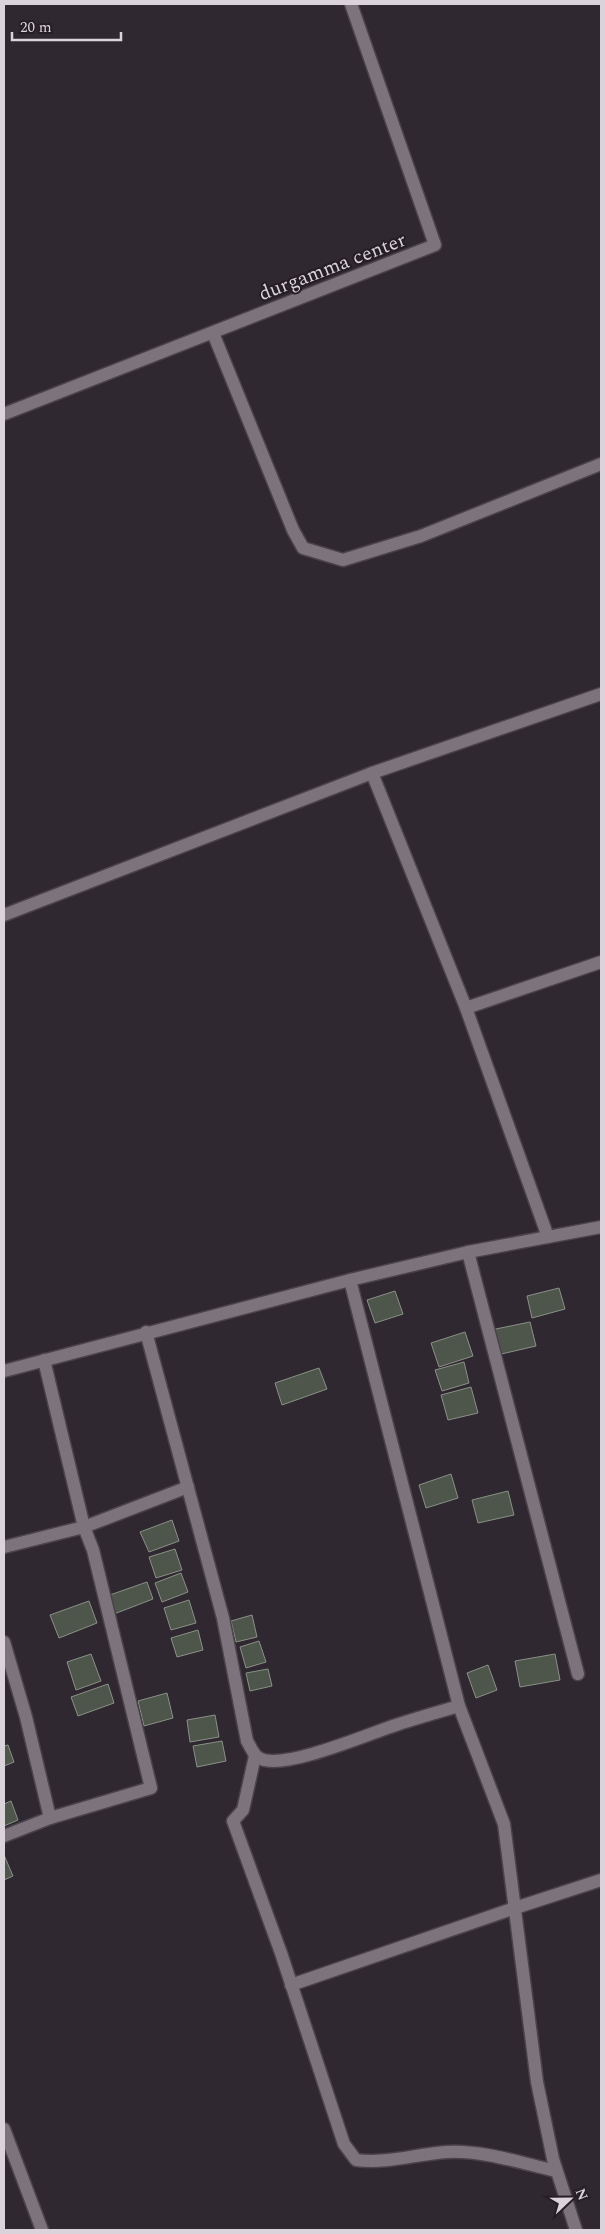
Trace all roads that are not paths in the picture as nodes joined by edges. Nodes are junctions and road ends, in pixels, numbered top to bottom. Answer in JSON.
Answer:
{"nodes":[{"id":1,"x":351,"y":4,"type":"edge"},
{"id":2,"x":213,"y":333,"type":"junction"},
{"id":3,"x":4,"y":414,"type":"edge"},
{"id":4,"x":601,"y":464,"type":"edge"},
{"id":5,"x":601,"y":694,"type":"edge"},
{"id":6,"x":372,"y":773,"type":"junction"},
{"id":7,"x":4,"y":915,"type":"edge"},
{"id":8,"x":601,"y":962,"type":"edge"},
{"id":9,"x":466,"y":1008,"type":"junction"},
{"id":10,"x":601,"y":1227,"type":"edge"},
{"id":11,"x":548,"y":1237,"type":"junction"},
{"id":12,"x":468,"y":1252,"type":"junction"},
{"id":13,"x":350,"y":1280,"type":"junction"},
{"id":14,"x":146,"y":1332,"type":"junction"},
{"id":15,"x":44,"y":1360,"type":"junction"},
{"id":16,"x":4,"y":1371,"type":"edge"},
{"id":17,"x":188,"y":1487,"type":"junction"},
{"id":18,"x":84,"y":1527,"type":"junction"},
{"id":19,"x":4,"y":1547,"type":"edge"},
{"id":20,"x":4,"y":1642,"type":"edge"},
{"id":21,"x":578,"y":1674,"type":"dead end"},
{"id":22,"x":459,"y":1706,"type":"junction"},
{"id":23,"x":256,"y":1756,"type":"junction"},
{"id":24,"x":50,"y":1818,"type":"junction"},
{"id":25,"x":4,"y":1836,"type":"edge"},
{"id":26,"x":601,"y":1880,"type":"edge"},
{"id":27,"x":514,"y":1908,"type":"junction"},
{"id":28,"x":291,"y":1985,"type":"junction"},
{"id":29,"x":4,"y":2129,"type":"edge"},
{"id":30,"x":556,"y":2171,"type":"junction"},
{"id":31,"x":42,"y":2230,"type":"edge"},
{"id":32,"x":576,"y":2230,"type":"edge"}],
"edges":[{"from":1,"to":2,"type":"street","name":"durgamma center"},
{"from":2,"to":3,"type":"street","name":"durgamma center"},
{"from":2,"to":4,"type":"street"},
{"from":5,"to":6,"type":"street"},
{"from":6,"to":7,"type":"street"},
{"from":6,"to":9,"type":"street"},
{"from":8,"to":9,"type":"street"},
{"from":9,"to":11,"type":"street"},
{"from":10,"to":11,"type":"street"},
{"from":11,"to":12,"type":"street"},
{"from":12,"to":13,"type":"street"},
{"from":12,"to":21,"type":"street"},
{"from":13,"to":14,"type":"street"},
{"from":13,"to":22,"type":"street"},
{"from":14,"to":15,"type":"street"},
{"from":14,"to":17,"type":"street"},
{"from":15,"to":16,"type":"street"},
{"from":15,"to":18,"type":"street"},
{"from":17,"to":18,"type":"street"},
{"from":17,"to":23,"type":"street"},
{"from":18,"to":19,"type":"street"},
{"from":18,"to":24,"type":"street"},
{"from":20,"to":24,"type":"street"},
{"from":22,"to":23,"type":"street"},
{"from":22,"to":27,"type":"street"},
{"from":23,"to":28,"type":"street"},
{"from":24,"to":25,"type":"street"},
{"from":26,"to":27,"type":"street"},
{"from":27,"to":28,"type":"street"},
{"from":27,"to":30,"type":"street"},
{"from":28,"to":30,"type":"street"},
{"from":29,"to":31,"type":"street"},
{"from":30,"to":32,"type":"street"}]}
